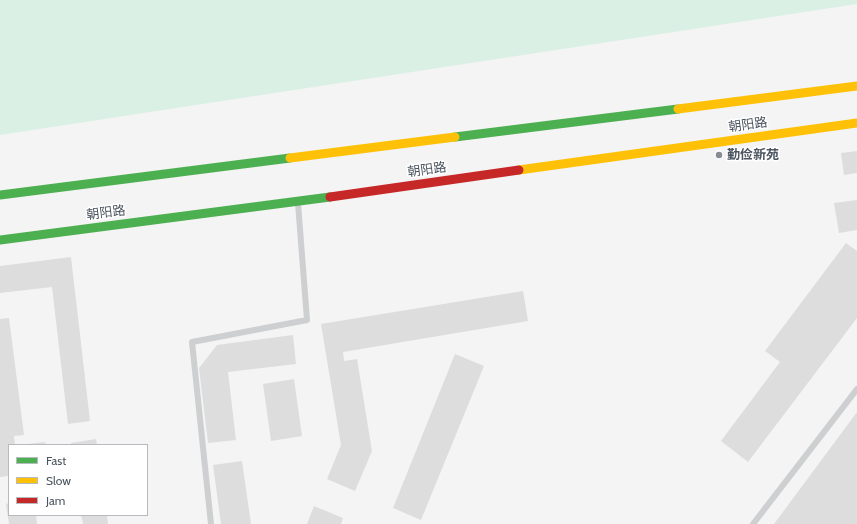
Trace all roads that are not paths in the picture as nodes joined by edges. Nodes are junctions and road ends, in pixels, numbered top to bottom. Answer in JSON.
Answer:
{"nodes":[{"id":1,"x":857,"y":86,"type":"edge"},
{"id":2,"x":857,"y":123,"type":"edge"},
{"id":3,"x":0,"y":195,"type":"edge"},
{"id":4,"x":298,"y":202,"type":"junction"},
{"id":5,"x":0,"y":240,"type":"edge"},
{"id":6,"x":857,"y":389,"type":"edge"},
{"id":7,"x":211,"y":524,"type":"edge"},
{"id":8,"x":753,"y":524,"type":"edge"}],
"edges":[{"from":1,"to":3,"type":"main road","name":"朝阳路"},
{"from":2,"to":4,"type":"main road","name":"朝阳路"},
{"from":4,"to":5,"type":"main road","name":"朝阳路"},
{"from":4,"to":7,"type":"lane"},
{"from":6,"to":8,"type":"lane"}]}
